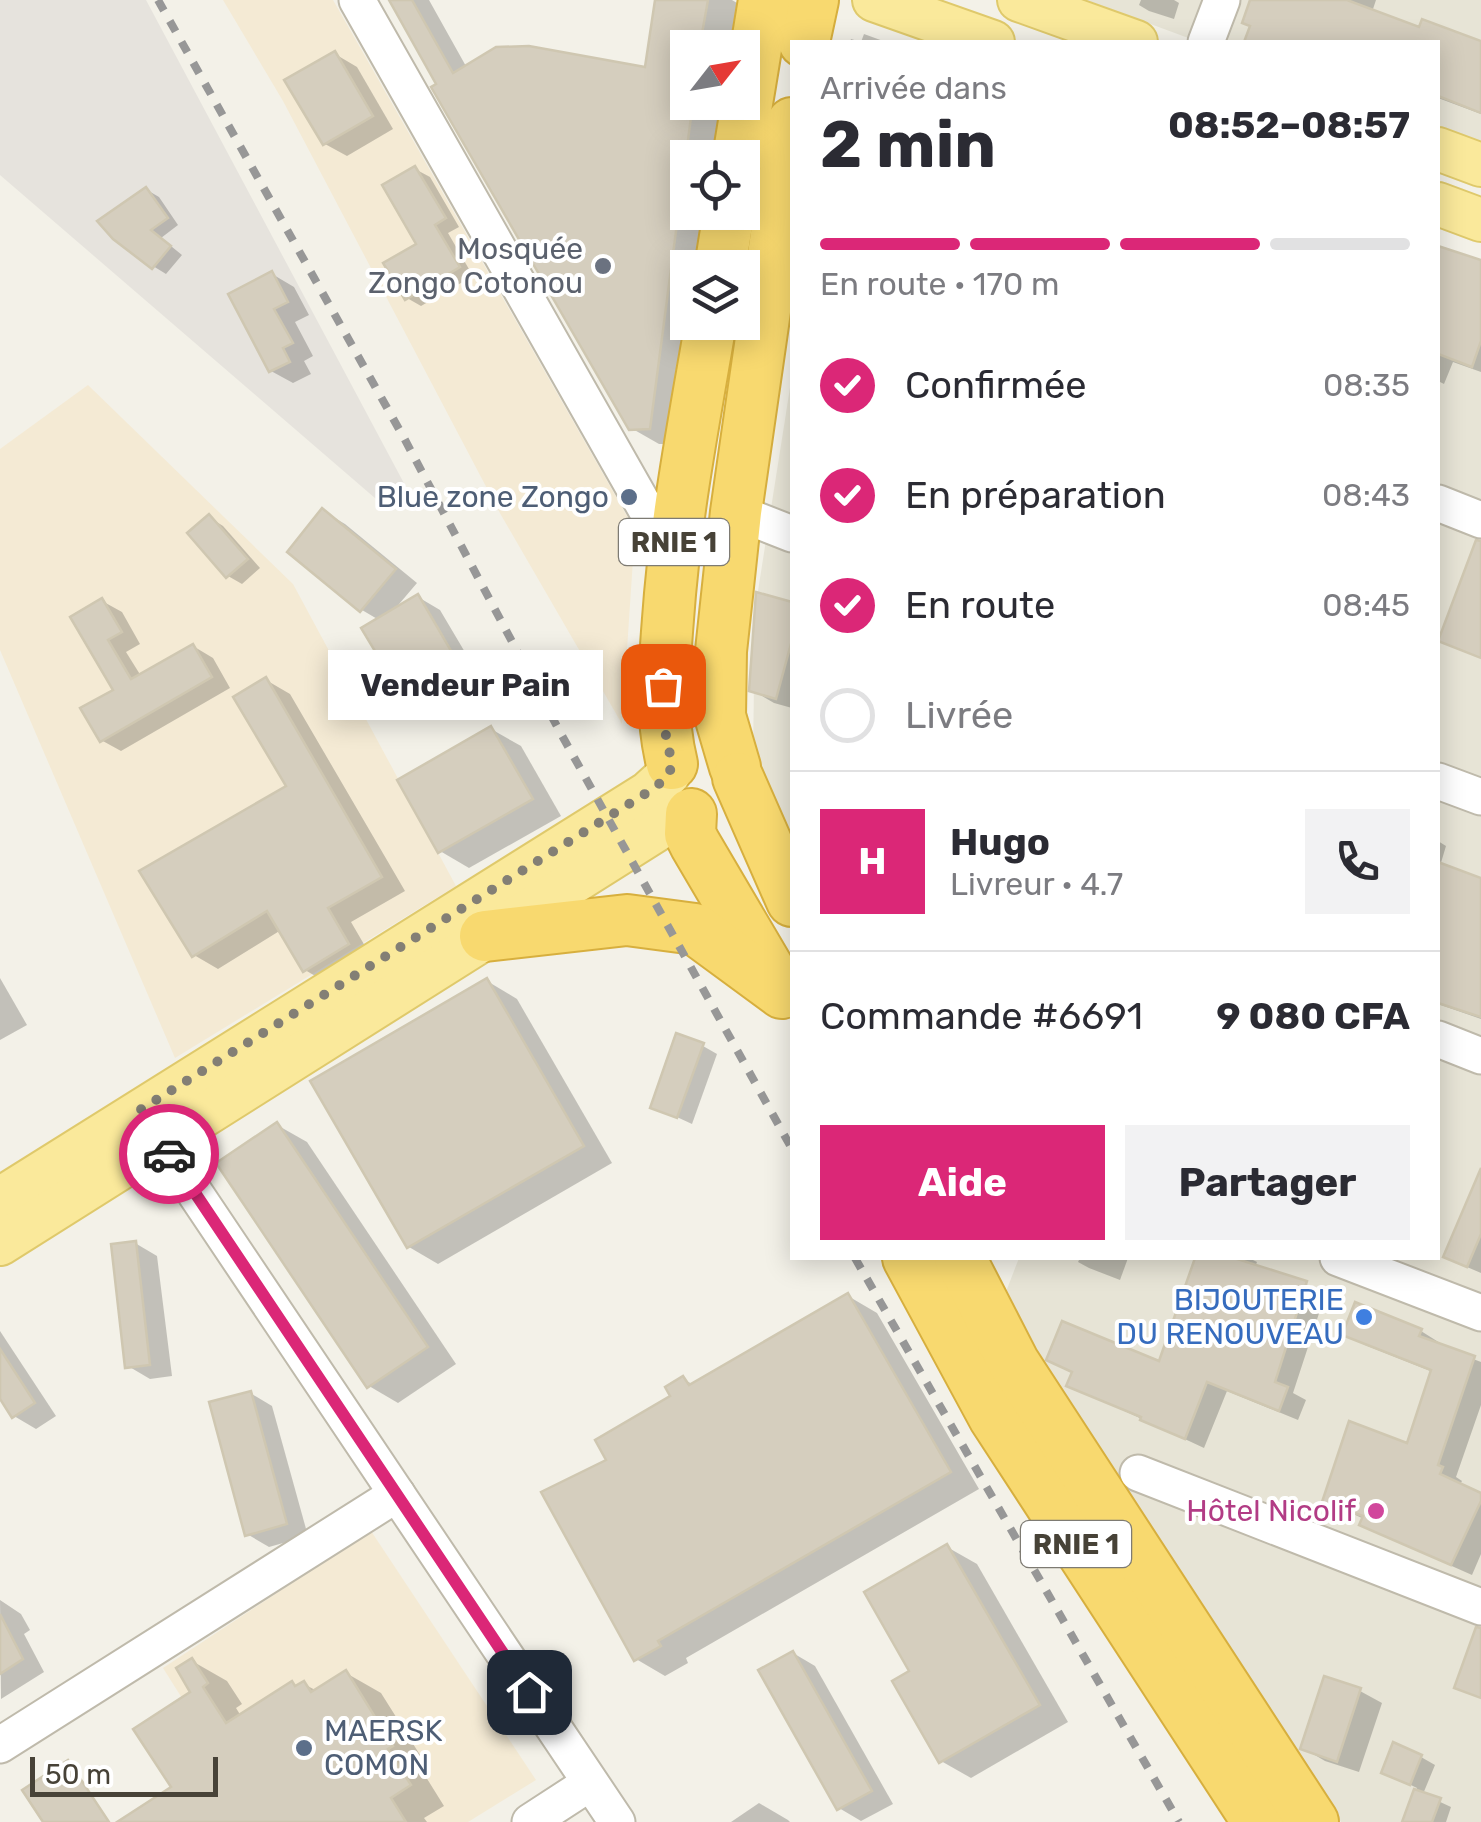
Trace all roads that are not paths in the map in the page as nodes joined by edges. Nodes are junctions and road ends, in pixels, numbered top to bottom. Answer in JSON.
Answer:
{"nodes":[{"id":1,"x":356,"y":0,"type":"edge"},
{"id":2,"x":764,"y":0,"type":"edge"},
{"id":3,"x":812,"y":0,"type":"edge"},
{"id":4,"x":874,"y":0,"type":"edge"},
{"id":5,"x":1020,"y":0,"type":"edge"},
{"id":6,"x":1222,"y":0,"type":"edge"},
{"id":7,"x":804,"y":40,"type":"edge"},
{"id":8,"x":987,"y":40,"type":"edge"},
{"id":9,"x":1130,"y":40,"type":"edge"},
{"id":10,"x":1207,"y":40,"type":"edge"},
{"id":11,"x":741,"y":140,"type":"edge"},
{"id":12,"x":1440,"y":151,"type":"edge"},
{"id":13,"x":790,"y":153,"type":"edge"},
{"id":14,"x":1481,"y":165,"type":"edge"},
{"id":15,"x":1440,"y":205,"type":"edge"},
{"id":16,"x":1481,"y":220,"type":"edge"},
{"id":17,"x":783,"y":256,"type":"edge"},
{"id":18,"x":708,"y":340,"type":"edge"},
{"id":19,"x":1440,"y":504,"type":"edge"},
{"id":20,"x":736,"y":512,"type":"junction"},
{"id":21,"x":1481,"y":520,"type":"edge"},
{"id":22,"x":790,"y":533,"type":"edge"},
{"id":23,"x":672,"y":555,"type":"junction"},
{"id":24,"x":736,"y":772,"type":"junction"},
{"id":25,"x":1440,"y":782,"type":"edge"},
{"id":26,"x":679,"y":791,"type":"junction"},
{"id":27,"x":1481,"y":798,"type":"edge"},
{"id":28,"x":790,"y":897,"type":"edge"},
{"id":29,"x":485,"y":936,"type":"junction"},
{"id":30,"x":787,"y":1004,"type":"edge"},
{"id":31,"x":1440,"y":1040,"type":"edge"},
{"id":32,"x":1481,"y":1056,"type":"edge"},
{"id":33,"x":150,"y":1126,"type":"junction"},
{"id":34,"x":0,"y":1198,"type":"edge"},
{"id":35,"x":0,"y":1244,"type":"edge"},
{"id":36,"x":909,"y":1260,"type":"edge"},
{"id":37,"x":961,"y":1260,"type":"edge"},
{"id":38,"x":1343,"y":1260,"type":"edge"},
{"id":39,"x":1481,"y":1313,"type":"edge"},
{"id":40,"x":1138,"y":1473,"type":"dead end"},
{"id":41,"x":397,"y":1494,"type":"junction"},
{"id":42,"x":1481,"y":1607,"type":"edge"},
{"id":43,"x":0,"y":1745,"type":"edge"},
{"id":44,"x":590,"y":1783,"type":"junction"},
{"id":45,"x":530,"y":1822,"type":"edge"},
{"id":46,"x":616,"y":1822,"type":"edge"},
{"id":47,"x":1258,"y":1822,"type":"edge"},
{"id":48,"x":1313,"y":1822,"type":"edge"}],
"edges":[{"from":1,"to":23,"type":"street"},
{"from":2,"to":11,"type":"highway"},
{"from":3,"to":7,"type":"highway"},
{"from":4,"to":8,"type":"main road"},
{"from":5,"to":9,"type":"main road"},
{"from":6,"to":10,"type":"street"},
{"from":12,"to":14,"type":"main road"},
{"from":13,"to":17,"type":"highway","number":"RNIE 1"},
{"from":15,"to":16,"type":"main road"},
{"from":17,"to":20,"type":"highway","number":"RNIE 1"},
{"from":18,"to":23,"type":"highway","number":"RNIE 1"},
{"from":19,"to":21,"type":"street"},
{"from":20,"to":22,"type":"street"},
{"from":20,"to":24,"type":"highway","number":"RNIE 1"},
{"from":23,"to":26,"type":"highway","number":"RNIE 1"},
{"from":24,"to":26,"type":"highway"},
{"from":24,"to":28,"type":"highway","number":"RNIE 1"},
{"from":25,"to":27,"type":"street"},
{"from":26,"to":29,"type":"main road"},
{"from":26,"to":30,"type":"highway","number":"RNIE 1"},
{"from":26,"to":33,"type":"main road"},
{"from":29,"to":30,"type":"highway"},
{"from":29,"to":33,"type":"main road"},
{"from":31,"to":32,"type":"street"},
{"from":33,"to":34,"type":"main road"},
{"from":33,"to":35,"type":"main road"},
{"from":33,"to":41,"type":"street"},
{"from":36,"to":47,"type":"highway","number":"RNIE 1"},
{"from":37,"to":48,"type":"highway","number":"RNIE 1"},
{"from":38,"to":39,"type":"street"},
{"from":40,"to":42,"type":"street"},
{"from":41,"to":43,"type":"street"},
{"from":41,"to":44,"type":"street"},
{"from":44,"to":45,"type":"street"},
{"from":44,"to":46,"type":"street"}]}
